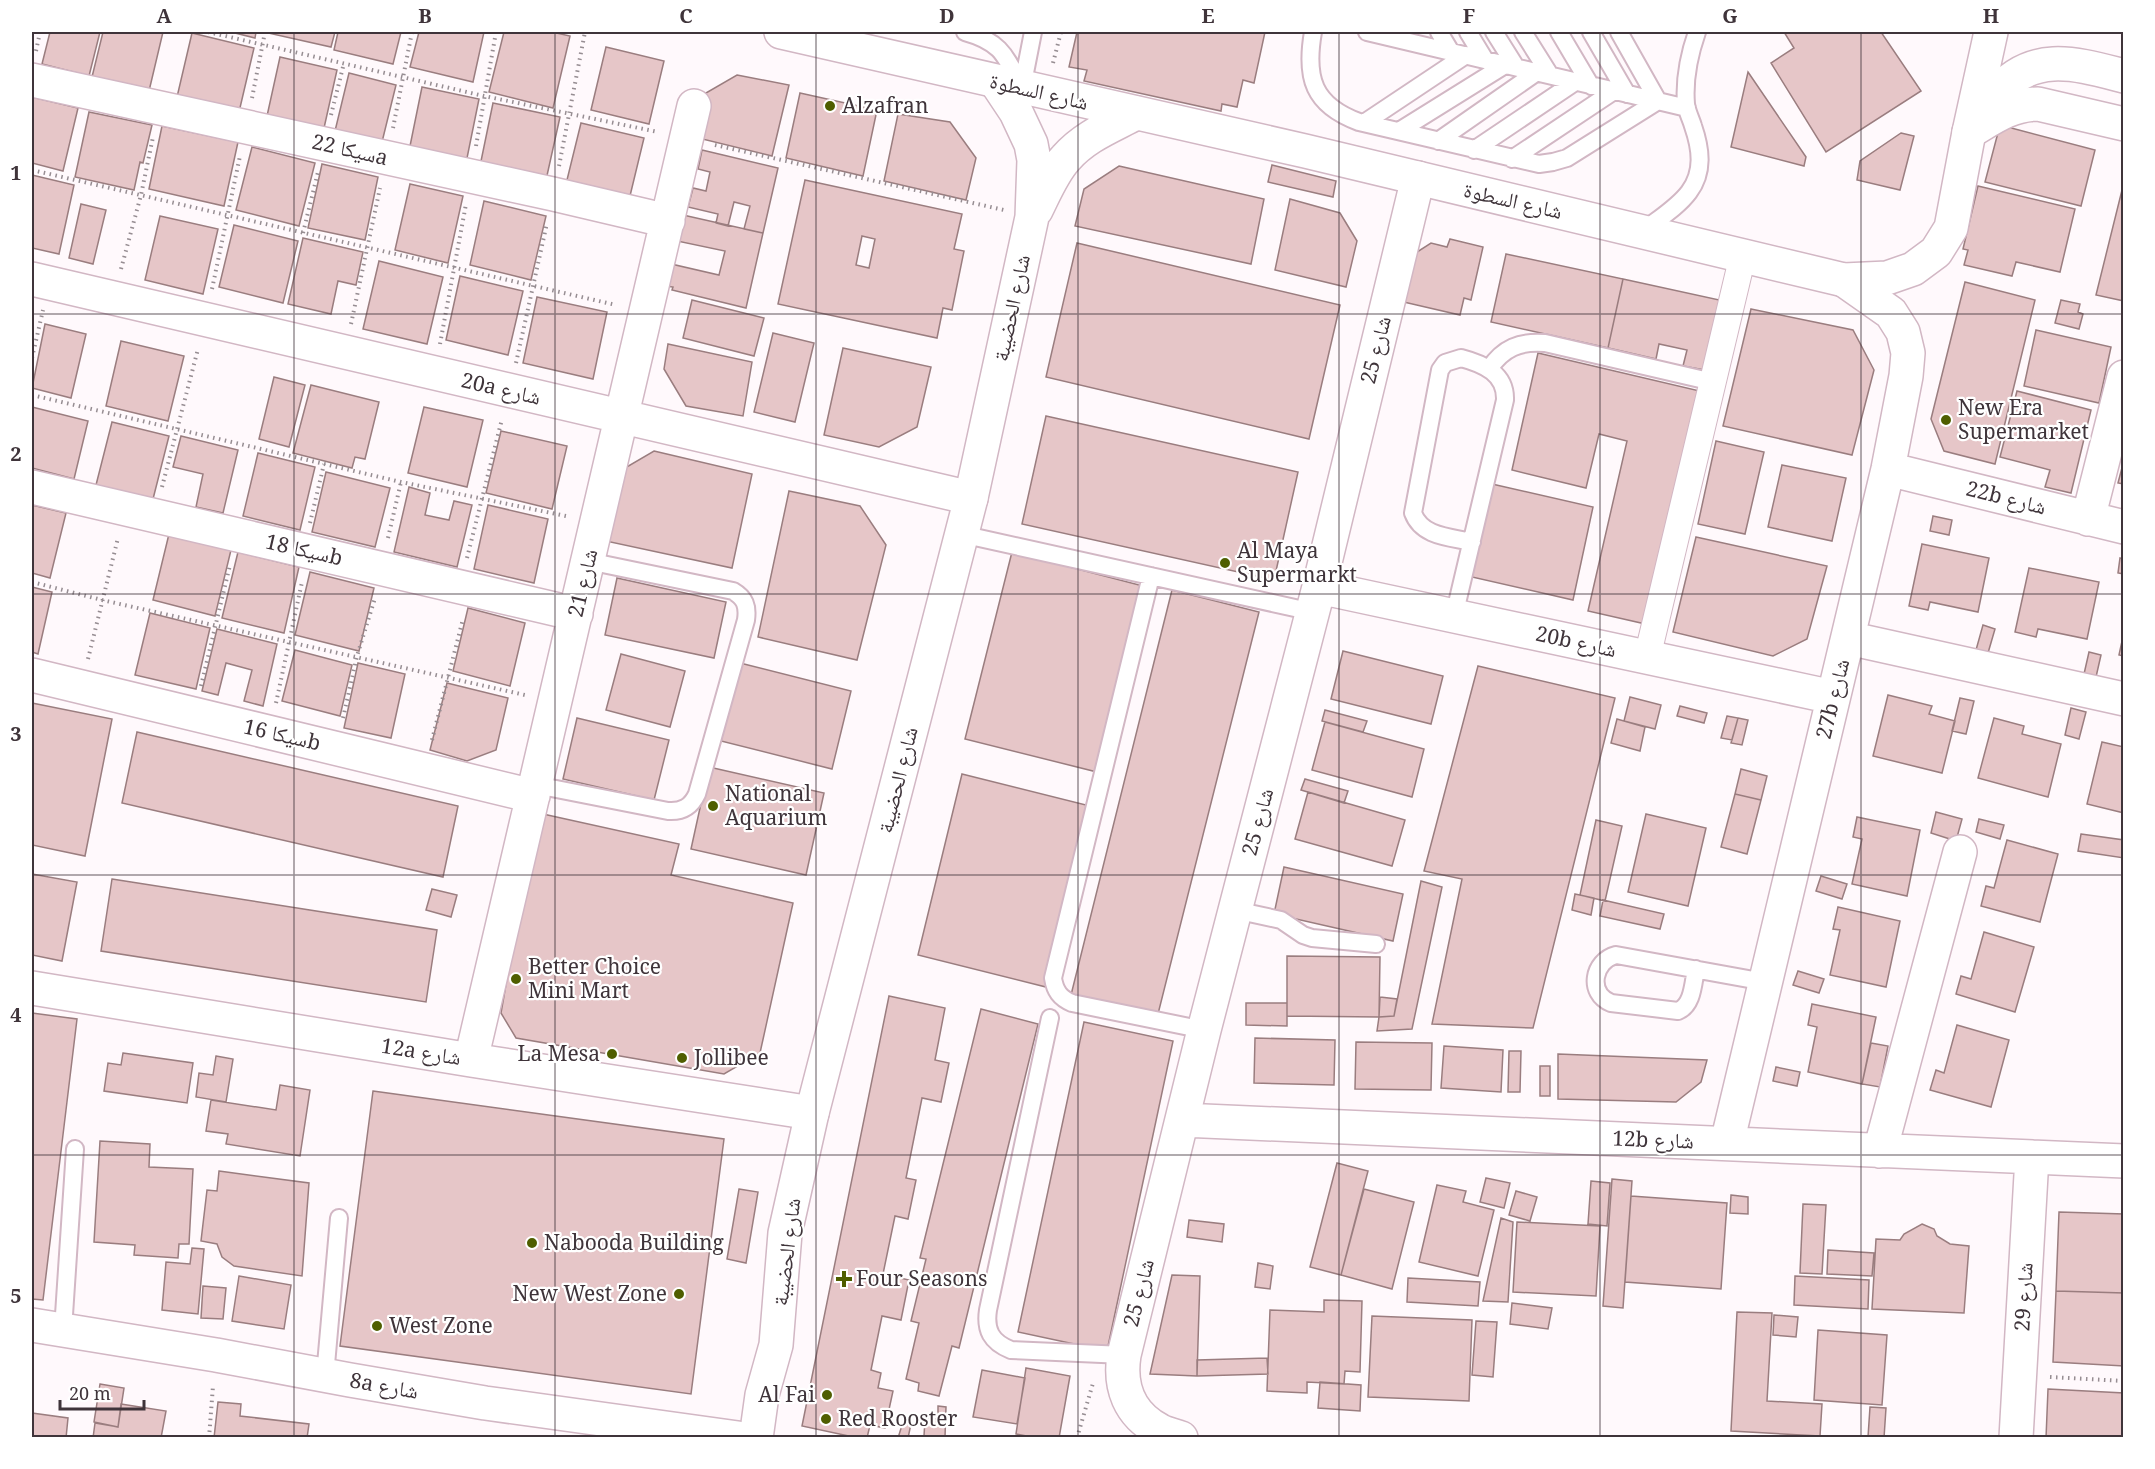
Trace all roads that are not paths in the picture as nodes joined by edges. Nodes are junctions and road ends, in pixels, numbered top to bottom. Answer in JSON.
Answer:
{"nodes":[{"id":1,"x":781,"y":32,"type":"edge"},
{"id":2,"x":1033,"y":32,"type":"edge"},
{"id":3,"x":1313,"y":32,"type":"edge"},
{"id":4,"x":1367,"y":32,"type":"edge"},
{"id":5,"x":1439,"y":32,"type":"edge"},
{"id":6,"x":1468,"y":32,"type":"edge"},
{"id":7,"x":1494,"y":32,"type":"edge"},
{"id":8,"x":1523,"y":32,"type":"edge"},
{"id":9,"x":1558,"y":32,"type":"edge"},
{"id":10,"x":1591,"y":32,"type":"edge"},
{"id":11,"x":1619,"y":32,"type":"edge"},
{"id":12,"x":1697,"y":32,"type":"edge"},
{"id":13,"x":1991,"y":32,"type":"edge"},
{"id":14,"x":973,"y":33,"type":"edge"},
{"id":15,"x":1410,"y":37,"type":"edge"},
{"id":16,"x":1459,"y":53,"type":"junction"},
{"id":17,"x":1485,"y":60,"type":"junction"},
{"id":18,"x":1510,"y":66,"type":"junction"},
{"id":19,"x":1544,"y":74,"type":"junction"},
{"id":20,"x":2124,"y":76,"type":"edge"},
{"id":21,"x":32,"y":80,"type":"edge"},
{"id":22,"x":1583,"y":84,"type":"junction"},
{"id":23,"x":1009,"y":85,"type":"junction"},
{"id":24,"x":1621,"y":93,"type":"junction"},
{"id":25,"x":1658,"y":101,"type":"junction"},
{"id":26,"x":694,"y":106,"type":"dead end"},
{"id":27,"x":1687,"y":108,"type":"junction"},
{"id":28,"x":1136,"y":114,"type":"junction"},
{"id":29,"x":1364,"y":123,"type":"junction"},
{"id":30,"x":2124,"y":124,"type":"edge"},
{"id":31,"x":1400,"y":132,"type":"junction"},
{"id":32,"x":1969,"y":132,"type":"junction"},
{"id":33,"x":1438,"y":141,"type":"junction"},
{"id":34,"x":1474,"y":150,"type":"junction"},
{"id":35,"x":1512,"y":159,"type":"junction"},
{"id":36,"x":1418,"y":178,"type":"junction"},
{"id":37,"x":1032,"y":217,"type":"junction"},
{"id":38,"x":668,"y":221,"type":"junction"},
{"id":39,"x":1643,"y":231,"type":"junction"},
{"id":40,"x":1743,"y":255,"type":"junction"},
{"id":41,"x":1844,"y":280,"type":"junction"},
{"id":42,"x":40,"y":281,"type":"edge"},
{"id":43,"x":1489,"y":369,"type":"junction"},
{"id":44,"x":2124,"y":377,"type":"edge"},
{"id":45,"x":1713,"y":382,"type":"junction"},
{"id":46,"x":620,"y":416,"type":"junction"},
{"id":47,"x":1888,"y":469,"type":"junction"},
{"id":48,"x":32,"y":487,"type":"edge"},
{"id":49,"x":971,"y":498,"type":"junction"},
{"id":50,"x":2088,"y":519,"type":"junction"},
{"id":51,"x":2124,"y":527,"type":"edge"},
{"id":52,"x":961,"y":534,"type":"junction"},
{"id":53,"x":1472,"y":542,"type":"junction"},
{"id":54,"x":588,"y":561,"type":"junction"},
{"id":55,"x":1151,"y":576,"type":"junction"},
{"id":56,"x":1316,"y":599,"type":"junction"},
{"id":57,"x":576,"y":614,"type":"junction"},
{"id":58,"x":1454,"y":616,"type":"junction"},
{"id":59,"x":1848,"y":638,"type":"junction"},
{"id":60,"x":1647,"y":657,"type":"junction"},
{"id":61,"x":32,"y":675,"type":"edge"},
{"id":62,"x":1833,"y":697,"type":"junction"},
{"id":63,"x":2124,"y":699,"type":"edge"},
{"id":64,"x":534,"y":790,"type":"junction"},
{"id":65,"x":1960,"y":852,"type":"dead end"},
{"id":66,"x":1235,"y":910,"type":"junction"},
{"id":67,"x":1376,"y":944,"type":"dead end"},
{"id":68,"x":1695,"y":969,"type":"junction"},
{"id":69,"x":1765,"y":982,"type":"junction"},
{"id":70,"x":32,"y":988,"type":"edge"},
{"id":71,"x":1050,"y":1018,"type":"dead end"},
{"id":72,"x":1204,"y":1030,"type":"junction"},
{"id":73,"x":471,"y":1060,"type":"junction"},
{"id":74,"x":812,"y":1113,"type":"junction"},
{"id":75,"x":1182,"y":1120,"type":"junction"},
{"id":76,"x":1727,"y":1143,"type":"junction"},
{"id":77,"x":75,"y":1149,"type":"dead end"},
{"id":78,"x":1880,"y":1150,"type":"junction"},
{"id":79,"x":2032,"y":1157,"type":"junction"},
{"id":80,"x":2124,"y":1161,"type":"edge"},
{"id":81,"x":339,"y":1218,"type":"dead end"},
{"id":82,"x":32,"y":1325,"type":"edge"},
{"id":83,"x":63,"y":1330,"type":"junction"},
{"id":84,"x":776,"y":1345,"type":"junction"},
{"id":85,"x":1124,"y":1355,"type":"junction"},
{"id":86,"x":325,"y":1376,"type":"junction"},
{"id":87,"x":738,"y":1437,"type":"edge"},
{"id":88,"x":756,"y":1437,"type":"edge"},
{"id":89,"x":778,"y":1437,"type":"edge"},
{"id":90,"x":1181,"y":1437,"type":"edge"},
{"id":91,"x":2016,"y":1437,"type":"edge"}],
"edges":[{"from":1,"to":23,"type":"street","name":"شارع السطوة"},
{"from":2,"to":23,"type":"lane"},
{"from":3,"to":29,"type":"lane"},
{"from":4,"to":15,"type":"lane"},
{"from":5,"to":16,"type":"lane"},
{"from":6,"to":17,"type":"lane"},
{"from":7,"to":18,"type":"lane"},
{"from":8,"to":19,"type":"lane"},
{"from":9,"to":22,"type":"lane"},
{"from":10,"to":24,"type":"lane"},
{"from":11,"to":25,"type":"lane"},
{"from":12,"to":27,"type":"lane"},
{"from":13,"to":32,"type":"street"},
{"from":14,"to":23,"type":"lane"},
{"from":15,"to":16,"type":"lane"},
{"from":16,"to":17,"type":"lane"},
{"from":16,"to":29,"type":"lane"},
{"from":17,"to":18,"type":"lane"},
{"from":18,"to":19,"type":"lane"},
{"from":18,"to":31,"type":"lane"},
{"from":19,"to":22,"type":"lane"},
{"from":19,"to":33,"type":"lane"},
{"from":20,"to":32,"type":"street","name":"شارع السطوة"},
{"from":21,"to":38,"type":"street","name":"سيكا 22a"},
{"from":22,"to":24,"type":"lane"},
{"from":22,"to":34,"type":"lane"},
{"from":23,"to":28,"type":"street","name":"شارع السطوة"},
{"from":23,"to":37,"type":"street","name":"شارع الحضيبة"},
{"from":24,"to":25,"type":"lane"},
{"from":24,"to":35,"type":"lane"},
{"from":25,"to":27,"type":"lane"},
{"from":25,"to":35,"type":"lane"},
{"from":26,"to":38,"type":"street","name":"شارع 21"},
{"from":27,"to":39,"type":"lane"},
{"from":28,"to":36,"type":"street","name":"شارع السطوة"},
{"from":28,"to":37,"type":"street","name":"شارع الحضيبة"},
{"from":29,"to":31,"type":"lane"},
{"from":30,"to":32,"type":"street"},
{"from":31,"to":33,"type":"lane"},
{"from":32,"to":41,"type":"street","name":"شارع السطوة"},
{"from":33,"to":34,"type":"lane"},
{"from":34,"to":35,"type":"lane"},
{"from":36,"to":39,"type":"street","name":"شارع السطوة"},
{"from":36,"to":56,"type":"street","name":"شارع 25"},
{"from":37,"to":49,"type":"street","name":"شارع الحضيبة"},
{"from":38,"to":46,"type":"street","name":"شارع 21"},
{"from":39,"to":40,"type":"street","name":"شارع السطوة"},
{"from":40,"to":41,"type":"street","name":"شارع السطوة"},
{"from":40,"to":45,"type":"street"},
{"from":41,"to":47,"type":"street","name":"27b شارع"},
{"from":42,"to":46,"type":"street","name":"20a شارع"},
{"from":43,"to":45,"type":"lane"},
{"from":43,"to":53,"type":"lane"},
{"from":43,"to":53,"type":"lane"},
{"from":44,"to":50,"type":"street"},
{"from":45,"to":60,"type":"street"},
{"from":46,"to":49,"type":"street","name":"20a شارع"},
{"from":46,"to":54,"type":"street","name":"شارع 21"},
{"from":47,"to":50,"type":"street","name":"22b شارع"},
{"from":47,"to":59,"type":"street","name":"27b شارع"},
{"from":48,"to":57,"type":"street","name":"سيكا 18b"},
{"from":49,"to":52,"type":"street","name":"شارع الحضيبة"},
{"from":50,"to":51,"type":"street","name":"22b شارع"},
{"from":52,"to":55,"type":"lane"},
{"from":52,"to":74,"type":"street","name":"شارع الحضيبة"},
{"from":53,"to":58,"type":"lane"},
{"from":54,"to":57,"type":"street","name":"شارع 21"},
{"from":54,"to":64,"type":"lane"},
{"from":55,"to":56,"type":"lane"},
{"from":55,"to":72,"type":"lane"},
{"from":56,"to":58,"type":"street","name":"20b شارع"},
{"from":56,"to":66,"type":"street","name":"شارع 25"},
{"from":57,"to":64,"type":"street","name":"شارع 21"},
{"from":58,"to":60,"type":"street","name":"20b شارع"},
{"from":59,"to":62,"type":"street","name":"27b شارع"},
{"from":59,"to":63,"type":"street"},
{"from":60,"to":62,"type":"street","name":"20b شارع"},
{"from":61,"to":64,"type":"street","name":"سيكا 16b"},
{"from":62,"to":69,"type":"street","name":"27b شارع"},
{"from":64,"to":73,"type":"street","name":"شارع 21"},
{"from":65,"to":78,"type":"street"},
{"from":66,"to":67,"type":"lane"},
{"from":66,"to":72,"type":"street","name":"شارع 25"},
{"from":68,"to":68,"type":"lane"},
{"from":68,"to":69,"type":"lane"},
{"from":69,"to":76,"type":"street","name":"27b شارع"},
{"from":70,"to":73,"type":"street","name":"12a شارع"},
{"from":71,"to":85,"type":"lane"},
{"from":72,"to":75,"type":"street","name":"شارع 25"},
{"from":73,"to":74,"type":"street","name":"12a شارع"},
{"from":74,"to":84,"type":"street","name":"شارع الحضيبة"},
{"from":75,"to":76,"type":"street","name":"12b شارع"},
{"from":75,"to":85,"type":"street","name":"شارع 25"},
{"from":76,"to":78,"type":"street","name":"12b شارع"},
{"from":77,"to":83,"type":"lane"},
{"from":78,"to":79,"type":"street","name":"12b شارع"},
{"from":79,"to":80,"type":"street","name":"12b شارع"},
{"from":79,"to":91,"type":"street","name":"شارع 29"},
{"from":81,"to":86,"type":"lane"},
{"from":82,"to":83,"type":"street","name":"8a شارع"},
{"from":83,"to":86,"type":"street","name":"8a شارع"},
{"from":84,"to":88,"type":"street","name":"شارع الحضيبة"},
{"from":84,"to":89,"type":"street","name":"شارع الحضيبة"},
{"from":85,"to":90,"type":"street","name":"شارع 25"},
{"from":86,"to":87,"type":"street","name":"8a شارع"}]}
